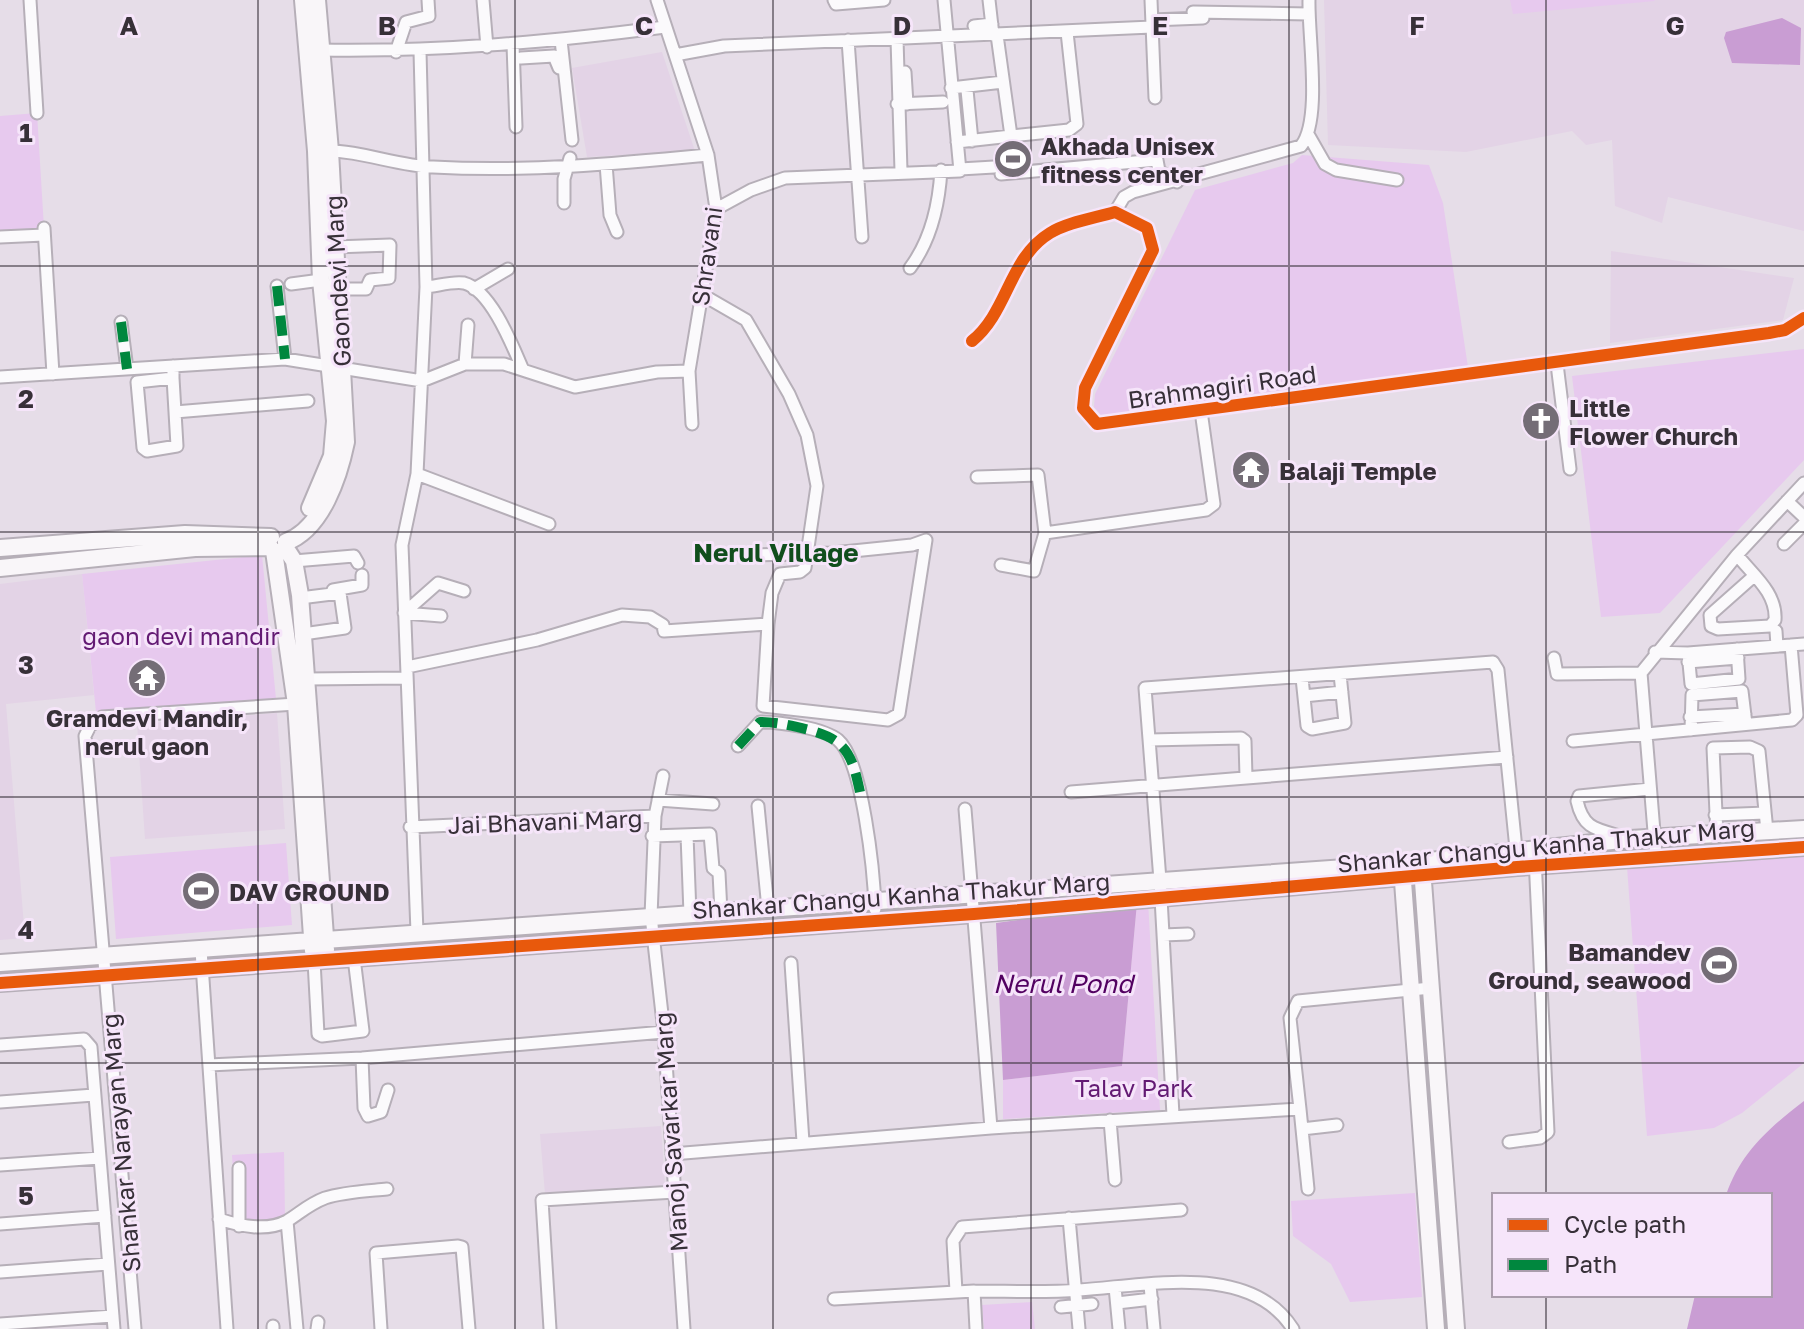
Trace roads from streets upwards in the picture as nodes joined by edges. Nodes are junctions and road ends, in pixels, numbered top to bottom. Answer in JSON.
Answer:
{"nodes":[{"id":1,"x":30,"y":0,"type":"edge"},
{"id":2,"x":303,"y":0,"type":"edge"},
{"id":3,"x":317,"y":0,"type":"edge"},
{"id":4,"x":428,"y":0,"type":"edge"},
{"id":5,"x":483,"y":0,"type":"edge"},
{"id":6,"x":657,"y":0,"type":"edge"},
{"id":7,"x":834,"y":0,"type":"edge"},
{"id":8,"x":884,"y":0,"type":"edge"},
{"id":9,"x":944,"y":0,"type":"edge"},
{"id":10,"x":989,"y":0,"type":"edge"},
{"id":11,"x":1151,"y":0,"type":"edge"},
{"id":12,"x":1309,"y":0,"type":"edge"},
{"id":13,"x":1217,"y":6,"type":"edge"},
{"id":14,"x":1193,"y":12,"type":"dead end"},
{"id":15,"x":1308,"y":14,"type":"junction"},
{"id":16,"x":1248,"y":17,"type":"dead end"},
{"id":17,"x":1152,"y":24,"type":"junction"},
{"id":18,"x":974,"y":26,"type":"dead end"},
{"id":19,"x":665,"y":27,"type":"junction"},
{"id":20,"x":994,"y":31,"type":"junction"},
{"id":21,"x":1067,"y":32,"type":"junction"},
{"id":22,"x":947,"y":37,"type":"junction"},
{"id":23,"x":897,"y":39,"type":"junction"},
{"id":24,"x":561,"y":40,"type":"junction"},
{"id":25,"x":848,"y":40,"type":"junction"},
{"id":26,"x":487,"y":44,"type":"junction"},
{"id":27,"x":513,"y":45,"type":"junction"},
{"id":28,"x":396,"y":49,"type":"junction"},
{"id":29,"x":320,"y":50,"type":"junction"},
{"id":30,"x":420,"y":51,"type":"junction"},
{"id":31,"x":675,"y":55,"type":"junction"},
{"id":32,"x":521,"y":58,"type":"dead end"},
{"id":33,"x":560,"y":58,"type":"junction"},
{"id":34,"x":905,"y":72,"type":"dead end"},
{"id":35,"x":1003,"y":82,"type":"junction"},
{"id":36,"x":951,"y":88,"type":"junction"},
{"id":37,"x":967,"y":90,"type":"dead end"},
{"id":38,"x":1155,"y":98,"type":"dead end"},
{"id":39,"x":943,"y":102,"type":"dead end"},
{"id":40,"x":902,"y":104,"type":"junction"},
{"id":41,"x":37,"y":113,"type":"dead end"},
{"id":42,"x":516,"y":127,"type":"dead end"},
{"id":43,"x":1011,"y":136,"type":"junction"},
{"id":44,"x":1309,"y":136,"type":"junction"},
{"id":45,"x":572,"y":140,"type":"dead end"},
{"id":46,"x":972,"y":141,"type":"junction"},
{"id":47,"x":990,"y":142,"type":"dead end"},
{"id":48,"x":957,"y":144,"type":"junction"},
{"id":49,"x":323,"y":151,"type":"junction"},
{"id":50,"x":708,"y":155,"type":"junction"},
{"id":51,"x":569,"y":163,"type":"junction"},
{"id":52,"x":606,"y":164,"type":"junction"},
{"id":53,"x":423,"y":167,"type":"junction"},
{"id":54,"x":960,"y":169,"type":"junction"},
{"id":55,"x":941,"y":170,"type":"junction"},
{"id":56,"x":901,"y":171,"type":"junction"},
{"id":57,"x":858,"y":176,"type":"junction"},
{"id":58,"x":1397,"y":180,"type":"dead end"},
{"id":59,"x":1177,"y":182,"type":"junction"},
{"id":60,"x":564,"y":203,"type":"dead end"},
{"id":61,"x":716,"y":209,"type":"junction"},
{"id":62,"x":1115,"y":212,"type":"junction"},
{"id":63,"x":617,"y":232,"type":"dead end"},
{"id":64,"x":0,"y":237,"type":"edge"},
{"id":65,"x":862,"y":237,"type":"dead end"},
{"id":66,"x":335,"y":247,"type":"junction"},
{"id":67,"x":910,"y":268,"type":"dead end"},
{"id":68,"x":508,"y":269,"type":"dead end"},
{"id":69,"x":321,"y":280,"type":"junction"},
{"id":70,"x":291,"y":284,"type":"dead end"},
{"id":71,"x":277,"y":286,"type":"dead end"},
{"id":72,"x":426,"y":287,"type":"junction"},
{"id":73,"x":337,"y":289,"type":"junction"},
{"id":74,"x":474,"y":289,"type":"junction"},
{"id":75,"x":701,"y":294,"type":"junction"},
{"id":76,"x":1804,"y":318,"type":"edge"},
{"id":77,"x":121,"y":322,"type":"dead end"},
{"id":78,"x":468,"y":325,"type":"dead end"},
{"id":79,"x":972,"y":341,"type":"dead end"},
{"id":80,"x":285,"y":359,"type":"junction"},
{"id":81,"x":465,"y":364,"type":"junction"},
{"id":82,"x":1557,"y":364,"type":"junction"},
{"id":83,"x":335,"y":367,"type":"junction"},
{"id":84,"x":127,"y":369,"type":"junction"},
{"id":85,"x":523,"y":370,"type":"junction"},
{"id":86,"x":689,"y":371,"type":"junction"},
{"id":87,"x":173,"y":372,"type":"junction"},
{"id":88,"x":53,"y":374,"type":"junction"},
{"id":89,"x":0,"y":377,"type":"edge"},
{"id":90,"x":422,"y":381,"type":"junction"},
{"id":91,"x":308,"y":401,"type":"dead end"},
{"id":92,"x":1201,"y":411,"type":"junction"},
{"id":93,"x":175,"y":412,"type":"junction"},
{"id":94,"x":692,"y":424,"type":"dead end"},
{"id":95,"x":1570,"y":469,"type":"dead end"},
{"id":96,"x":417,"y":474,"type":"junction"},
{"id":97,"x":977,"y":477,"type":"dead end"},
{"id":98,"x":1804,"y":483,"type":"edge"},
{"id":99,"x":1787,"y":501,"type":"junction"},
{"id":100,"x":1804,"y":517,"type":"edge"},
{"id":101,"x":549,"y":524,"type":"dead end"},
{"id":102,"x":1804,"y":524,"type":"edge"},
{"id":103,"x":1045,"y":533,"type":"junction"},
{"id":104,"x":1784,"y":544,"type":"dead end"},
{"id":105,"x":280,"y":546,"type":"junction"},
{"id":106,"x":0,"y":548,"type":"edge"},
{"id":107,"x":807,"y":551,"type":"junction"},
{"id":108,"x":753,"y":555,"type":"dead end"},
{"id":109,"x":1737,"y":555,"type":"junction"},
{"id":110,"x":1001,"y":565,"type":"dead end"},
{"id":111,"x":0,"y":568,"type":"edge"},
{"id":112,"x":1754,"y":576,"type":"junction"},
{"id":113,"x":464,"y":591,"type":"dead end"},
{"id":114,"x":300,"y":596,"type":"junction"},
{"id":115,"x":404,"y":613,"type":"junction"},
{"id":116,"x":441,"y":616,"type":"dead end"},
{"id":117,"x":768,"y":624,"type":"junction"},
{"id":118,"x":1776,"y":631,"type":"dead end"},
{"id":119,"x":303,"y":634,"type":"junction"},
{"id":120,"x":1804,"y":644,"type":"edge"},
{"id":121,"x":1791,"y":645,"type":"junction"},
{"id":122,"x":1777,"y":646,"type":"junction"},
{"id":123,"x":1655,"y":652,"type":"junction"},
{"id":124,"x":1738,"y":654,"type":"junction"},
{"id":125,"x":1554,"y":658,"type":"dead end"},
{"id":126,"x":1688,"y":658,"type":"junction"},
{"id":127,"x":406,"y":672,"type":"junction"},
{"id":128,"x":1641,"y":673,"type":"junction"},
{"id":129,"x":1340,"y":674,"type":"junction"},
{"id":130,"x":1302,"y":678,"type":"junction"},
{"id":131,"x":306,"y":679,"type":"junction"},
{"id":132,"x":1342,"y":692,"type":"junction"},
{"id":133,"x":1304,"y":696,"type":"junction"},
{"id":134,"x":296,"y":704,"type":"junction"},
{"id":135,"x":1745,"y":719,"type":"junction"},
{"id":136,"x":1690,"y":723,"type":"junction"},
{"id":137,"x":1713,"y":728,"type":"junction"},
{"id":138,"x":1646,"y":734,"type":"junction"},
{"id":139,"x":1149,"y":740,"type":"junction"},
{"id":140,"x":1573,"y":741,"type":"dead end"},
{"id":141,"x":738,"y":746,"type":"dead end"},
{"id":142,"x":1713,"y":748,"type":"junction"},
{"id":143,"x":1507,"y":757,"type":"junction"},
{"id":144,"x":663,"y":776,"type":"dead end"},
{"id":145,"x":1246,"y":777,"type":"junction"},
{"id":146,"x":1152,"y":784,"type":"junction"},
{"id":147,"x":1650,"y":789,"type":"junction"},
{"id":148,"x":1071,"y":792,"type":"dead end"},
{"id":149,"x":658,"y":800,"type":"junction"},
{"id":150,"x":713,"y":804,"type":"dead end"},
{"id":151,"x":758,"y":806,"type":"dead end"},
{"id":152,"x":965,"y":809,"type":"dead end"},
{"id":153,"x":1765,"y":813,"type":"junction"},
{"id":154,"x":1715,"y":815,"type":"junction"},
{"id":155,"x":655,"y":816,"type":"junction"},
{"id":156,"x":410,"y":827,"type":"junction"},
{"id":157,"x":1804,"y":829,"type":"edge"},
{"id":158,"x":1767,"y":831,"type":"junction"},
{"id":159,"x":687,"y":835,"type":"junction"},
{"id":160,"x":1717,"y":835,"type":"junction"},
{"id":161,"x":652,"y":836,"type":"junction"},
{"id":162,"x":1630,"y":839,"type":"junction"},
{"id":163,"x":1655,"y":847,"type":"junction"},
{"id":164,"x":1804,"y":847,"type":"edge"},
{"id":165,"x":1535,"y":858,"type":"junction"},
{"id":166,"x":1517,"y":859,"type":"junction"},
{"id":167,"x":1422,"y":869,"type":"junction"},
{"id":168,"x":1403,"y":871,"type":"junction"},
{"id":169,"x":1161,"y":889,"type":"junction"},
{"id":170,"x":973,"y":894,"type":"junction"},
{"id":171,"x":874,"y":903,"type":"junction"},
{"id":172,"x":768,"y":909,"type":"junction"},
{"id":173,"x":721,"y":912,"type":"junction"},
{"id":174,"x":690,"y":914,"type":"junction"},
{"id":175,"x":974,"y":914,"type":"junction"},
{"id":176,"x":651,"y":916,"type":"junction"},
{"id":177,"x":875,"y":921,"type":"junction"},
{"id":178,"x":417,"y":932,"type":"junction"},
{"id":179,"x":399,"y":933,"type":"junction"},
{"id":180,"x":1188,"y":934,"type":"dead end"},
{"id":181,"x":1163,"y":935,"type":"junction"},
{"id":182,"x":654,"y":936,"type":"junction"},
{"id":183,"x":319,"y":941,"type":"junction"},
{"id":184,"x":201,"y":950,"type":"junction"},
{"id":185,"x":401,"y":956,"type":"junction"},
{"id":186,"x":106,"y":957,"type":"junction"},
{"id":187,"x":354,"y":958,"type":"junction"},
{"id":188,"x":320,"y":960,"type":"junction"},
{"id":189,"x":0,"y":963,"type":"edge"},
{"id":190,"x":791,"y":963,"type":"dead end"},
{"id":191,"x":202,"y":969,"type":"junction"},
{"id":192,"x":107,"y":975,"type":"junction"},
{"id":193,"x":0,"y":983,"type":"edge"},
{"id":194,"x":1431,"y":988,"type":"junction"},
{"id":195,"x":1412,"y":989,"type":"junction"},
{"id":196,"x":664,"y":1032,"type":"junction"},
{"id":197,"x":0,"y":1045,"type":"edge"},
{"id":198,"x":362,"y":1058,"type":"junction"},
{"id":199,"x":209,"y":1065,"type":"junction"},
{"id":200,"x":388,"y":1090,"type":"dead end"},
{"id":201,"x":94,"y":1095,"type":"junction"},
{"id":202,"x":0,"y":1102,"type":"edge"},
{"id":203,"x":1300,"y":1109,"type":"junction"},
{"id":204,"x":1173,"y":1115,"type":"junction"},
{"id":205,"x":1110,"y":1120,"type":"junction"},
{"id":206,"x":1337,"y":1125,"type":"dead end"},
{"id":207,"x":991,"y":1128,"type":"junction"},
{"id":208,"x":1302,"y":1129,"type":"junction"},
{"id":209,"x":803,"y":1142,"type":"junction"},
{"id":210,"x":1509,"y":1142,"type":"dead end"},
{"id":211,"x":672,"y":1154,"type":"junction"},
{"id":212,"x":100,"y":1158,"type":"junction"},
{"id":213,"x":0,"y":1165,"type":"edge"},
{"id":214,"x":239,"y":1168,"type":"dead end"},
{"id":215,"x":1115,"y":1180,"type":"dead end"},
{"id":216,"x":387,"y":1189,"type":"dead end"},
{"id":217,"x":1308,"y":1189,"type":"dead end"},
{"id":218,"x":675,"y":1192,"type":"junction"},
{"id":219,"x":1181,"y":1210,"type":"dead end"},
{"id":220,"x":105,"y":1216,"type":"junction"},
{"id":221,"x":1069,"y":1218,"type":"junction"},
{"id":222,"x":219,"y":1219,"type":"junction"},
{"id":223,"x":287,"y":1221,"type":"junction"},
{"id":224,"x":0,"y":1224,"type":"edge"},
{"id":225,"x":239,"y":1226,"type":"junction"},
{"id":226,"x":108,"y":1264,"type":"junction"},
{"id":227,"x":0,"y":1272,"type":"edge"},
{"id":228,"x":1150,"y":1285,"type":"junction"},
{"id":229,"x":1115,"y":1287,"type":"junction"},
{"id":230,"x":956,"y":1291,"type":"junction"},
{"id":231,"x":974,"y":1291,"type":"junction"},
{"id":232,"x":1076,"y":1291,"type":"junction"},
{"id":233,"x":834,"y":1299,"type":"dead end"},
{"id":234,"x":1152,"y":1299,"type":"junction"},
{"id":235,"x":1117,"y":1303,"type":"junction"},
{"id":236,"x":1092,"y":1304,"type":"dead end"},
{"id":237,"x":1077,"y":1306,"type":"junction"},
{"id":238,"x":1061,"y":1307,"type":"dead end"},
{"id":239,"x":113,"y":1316,"type":"junction"},
{"id":240,"x":0,"y":1324,"type":"edge"},
{"id":241,"x":114,"y":1329,"type":"edge"},
{"id":242,"x":135,"y":1329,"type":"edge"},
{"id":243,"x":227,"y":1329,"type":"edge"},
{"id":244,"x":297,"y":1329,"type":"edge"},
{"id":245,"x":381,"y":1329,"type":"edge"},
{"id":246,"x":469,"y":1329,"type":"edge"},
{"id":247,"x":550,"y":1329,"type":"edge"},
{"id":248,"x":684,"y":1329,"type":"edge"},
{"id":249,"x":976,"y":1329,"type":"edge"},
{"id":250,"x":1079,"y":1329,"type":"edge"},
{"id":251,"x":1119,"y":1329,"type":"edge"},
{"id":252,"x":1154,"y":1329,"type":"edge"},
{"id":253,"x":1293,"y":1329,"type":"edge"},
{"id":254,"x":1436,"y":1329,"type":"edge"},
{"id":255,"x":1456,"y":1329,"type":"edge"}],
"edges":[{"from":1,"to":41,"type":"street"},
{"from":2,"to":49,"type":"street","name":"Gaondevi Marg"},
{"from":3,"to":29,"type":"street","name":"Gaondevi Marg"},
{"from":4,"to":28,"type":"street"},
{"from":5,"to":26,"type":"street"},
{"from":6,"to":19,"type":"street","name":"Shravani"},
{"from":7,"to":8,"type":"street"},
{"from":9,"to":22,"type":"street"},
{"from":10,"to":20,"type":"street"},
{"from":11,"to":17,"type":"street"},
{"from":12,"to":15,"type":"street"},
{"from":13,"to":14,"type":"street"},
{"from":13,"to":15,"type":"street"},
{"from":15,"to":44,"type":"street"},
{"from":16,"to":17,"type":"street"},
{"from":17,"to":21,"type":"street"},
{"from":17,"to":38,"type":"street"},
{"from":18,"to":20,"type":"street"},
{"from":19,"to":24,"type":"street"},
{"from":19,"to":31,"type":"street","name":"Shravani"},
{"from":20,"to":21,"type":"street"},
{"from":20,"to":22,"type":"street"},
{"from":20,"to":35,"type":"street"},
{"from":21,"to":43,"type":"street"},
{"from":22,"to":23,"type":"street"},
{"from":22,"to":36,"type":"street"},
{"from":23,"to":25,"type":"street"},
{"from":23,"to":40,"type":"street"},
{"from":24,"to":27,"type":"street"},
{"from":24,"to":33,"type":"street"},
{"from":25,"to":31,"type":"street"},
{"from":25,"to":57,"type":"street"},
{"from":26,"to":27,"type":"street"},
{"from":26,"to":28,"type":"street"},
{"from":26,"to":30,"type":"street"},
{"from":27,"to":42,"type":"street"},
{"from":28,"to":29,"type":"street"},
{"from":28,"to":30,"type":"street"},
{"from":29,"to":49,"type":"street","name":"Gaondevi Marg"},
{"from":30,"to":53,"type":"street"},
{"from":31,"to":50,"type":"street","name":"Shravani"},
{"from":32,"to":33,"type":"street"},
{"from":33,"to":45,"type":"street"},
{"from":34,"to":40,"type":"street"},
{"from":35,"to":36,"type":"street"},
{"from":35,"to":43,"type":"street"},
{"from":36,"to":48,"type":"street"},
{"from":37,"to":46,"type":"street"},
{"from":39,"to":40,"type":"street"},
{"from":40,"to":56,"type":"street"},
{"from":43,"to":46,"type":"street"},
{"from":44,"to":58,"type":"street"},
{"from":44,"to":59,"type":"street"},
{"from":46,"to":48,"type":"street"},
{"from":47,"to":48,"type":"street"},
{"from":48,"to":54,"type":"street"},
{"from":49,"to":53,"type":"street"},
{"from":49,"to":66,"type":"street","name":"Gaondevi Marg"},
{"from":49,"to":69,"type":"street","name":"Gaondevi Marg"},
{"from":50,"to":52,"type":"street"},
{"from":50,"to":61,"type":"street","name":"Shravani"},
{"from":51,"to":52,"type":"street"},
{"from":51,"to":53,"type":"street"},
{"from":51,"to":60,"type":"street"},
{"from":52,"to":63,"type":"street"},
{"from":53,"to":72,"type":"street"},
{"from":54,"to":55,"type":"street"},
{"from":54,"to":59,"type":"street"},
{"from":55,"to":56,"type":"street"},
{"from":55,"to":67,"type":"street"},
{"from":56,"to":57,"type":"street"},
{"from":57,"to":61,"type":"street"},
{"from":57,"to":65,"type":"street"},
{"from":59,"to":62,"type":"street"},
{"from":61,"to":75,"type":"street","name":"Shravani"},
{"from":62,"to":79,"type":"street"},
{"from":62,"to":92,"type":"street","name":"Brahmagiri Road"},
{"from":64,"to":88,"type":"street"},
{"from":66,"to":73,"type":"street","name":"Gaondevi Marg"},
{"from":66,"to":73,"type":"street"},
{"from":68,"to":74,"type":"street"},
{"from":69,"to":70,"type":"street"},
{"from":69,"to":83,"type":"street","name":"Gaondevi Marg"},
{"from":71,"to":80,"type":"street"},
{"from":72,"to":74,"type":"street"},
{"from":72,"to":90,"type":"street"},
{"from":73,"to":83,"type":"street","name":"Gaondevi Marg"},
{"from":74,"to":85,"type":"street"},
{"from":75,"to":86,"type":"street","name":"Shravani"},
{"from":75,"to":107,"type":"street"},
{"from":76,"to":82,"type":"street","name":"Brahmagiri Road"},
{"from":77,"to":84,"type":"street"},
{"from":78,"to":81,"type":"street"},
{"from":80,"to":83,"type":"street"},
{"from":80,"to":87,"type":"street"},
{"from":81,"to":85,"type":"street"},
{"from":81,"to":90,"type":"street"},
{"from":82,"to":92,"type":"street","name":"Brahmagiri Road"},
{"from":82,"to":95,"type":"street"},
{"from":83,"to":90,"type":"street"},
{"from":83,"to":105,"type":"street","name":"Gaondevi Marg"},
{"from":84,"to":87,"type":"street"},
{"from":84,"to":88,"type":"street"},
{"from":85,"to":86,"type":"street"},
{"from":86,"to":94,"type":"street","name":"Shravani"},
{"from":87,"to":93,"type":"street"},
{"from":87,"to":93,"type":"street"},
{"from":88,"to":89,"type":"street"},
{"from":90,"to":96,"type":"street"},
{"from":91,"to":93,"type":"street"},
{"from":92,"to":103,"type":"street"},
{"from":96,"to":101,"type":"street"},
{"from":96,"to":115,"type":"street"},
{"from":97,"to":103,"type":"street"},
{"from":98,"to":99,"type":"street"},
{"from":99,"to":100,"type":"street"},
{"from":99,"to":109,"type":"street"},
{"from":102,"to":104,"type":"street"},
{"from":103,"to":110,"type":"street"},
{"from":105,"to":106,"type":"street"},
{"from":105,"to":111,"type":"street"},
{"from":105,"to":114,"type":"street"},
{"from":105,"to":114,"type":"street"},
{"from":105,"to":134,"type":"street"},
{"from":107,"to":108,"type":"street"},
{"from":107,"to":117,"type":"street"},
{"from":107,"to":117,"type":"street"},
{"from":109,"to":112,"type":"street"},
{"from":109,"to":123,"type":"street"},
{"from":112,"to":112,"type":"street"},
{"from":113,"to":115,"type":"street"},
{"from":114,"to":119,"type":"street"},
{"from":114,"to":119,"type":"street"},
{"from":115,"to":116,"type":"street"},
{"from":115,"to":127,"type":"street"},
{"from":117,"to":127,"type":"street"},
{"from":118,"to":122,"type":"street"},
{"from":119,"to":131,"type":"street"},
{"from":120,"to":121,"type":"street"},
{"from":121,"to":122,"type":"street"},
{"from":121,"to":135,"type":"street"},
{"from":122,"to":124,"type":"street"},
{"from":123,"to":126,"type":"street"},
{"from":123,"to":128,"type":"street"},
{"from":124,"to":126,"type":"street"},
{"from":124,"to":126,"type":"street"},
{"from":125,"to":128,"type":"street"},
{"from":127,"to":131,"type":"street"},
{"from":127,"to":156,"type":"street"},
{"from":128,"to":138,"type":"street"},
{"from":129,"to":130,"type":"street"},
{"from":129,"to":132,"type":"street"},
{"from":129,"to":143,"type":"street"},
{"from":130,"to":133,"type":"street"},
{"from":130,"to":139,"type":"street"},
{"from":131,"to":183,"type":"street"},
{"from":132,"to":133,"type":"street"},
{"from":132,"to":133,"type":"street"},
{"from":134,"to":183,"type":"street"},
{"from":134,"to":186,"type":"street","name":"Shankar Narayan Marg"},
{"from":135,"to":136,"type":"street"},
{"from":135,"to":136,"type":"street"},
{"from":135,"to":137,"type":"street"},
{"from":136,"to":137,"type":"street"},
{"from":136,"to":138,"type":"street"},
{"from":137,"to":142,"type":"street"},
{"from":138,"to":140,"type":"street"},
{"from":138,"to":147,"type":"street"},
{"from":139,"to":145,"type":"street"},
{"from":139,"to":146,"type":"street"},
{"from":141,"to":171,"type":"street"},
{"from":142,"to":153,"type":"street"},
{"from":142,"to":154,"type":"street"},
{"from":143,"to":145,"type":"street"},
{"from":143,"to":166,"type":"street"},
{"from":144,"to":149,"type":"street"},
{"from":145,"to":146,"type":"street"},
{"from":146,"to":148,"type":"street"},
{"from":146,"to":169,"type":"street"},
{"from":147,"to":162,"type":"street"},
{"from":147,"to":163,"type":"street"},
{"from":149,"to":150,"type":"street"},
{"from":149,"to":155,"type":"street"},
{"from":151,"to":172,"type":"street"},
{"from":152,"to":170,"type":"street"},
{"from":153,"to":154,"type":"street"},
{"from":153,"to":158,"type":"street"},
{"from":154,"to":160,"type":"street"},
{"from":155,"to":156,"type":"street","name":"Jai Bhavani Marg"},
{"from":155,"to":161,"type":"street","name":"Jai Bhavani Marg"},
{"from":156,"to":178,"type":"street"},
{"from":157,"to":158,"type":"street","name":"Shankar Changu Kanha Thakur Marg"},
{"from":158,"to":160,"type":"street","name":"Shankar Changu Kanha Thakur Marg"},
{"from":159,"to":161,"type":"street"},
{"from":159,"to":173,"type":"street"},
{"from":159,"to":174,"type":"street"},
{"from":160,"to":163,"type":"street","name":"Shankar Changu Kanha Thakur Marg"},
{"from":161,"to":176,"type":"street","name":"Jai Bhavani Marg"},
{"from":162,"to":163,"type":"street","name":"Shankar Changu Kanha Thakur Marg"},
{"from":162,"to":165,"type":"street","name":"Shankar Changu Kanha Thakur Marg"},
{"from":163,"to":164,"type":"street","name":"Shankar Changu Kanha Thakur Marg"},
{"from":163,"to":165,"type":"street","name":"Shankar Changu Kanha Thakur Marg"},
{"from":165,"to":166,"type":"street","name":"Shankar Changu Kanha Thakur Marg"},
{"from":165,"to":210,"type":"street"},
{"from":166,"to":167,"type":"street","name":"Shankar Changu Kanha Thakur Marg"},
{"from":167,"to":168,"type":"street","name":"Shankar Changu Kanha Thakur Marg"},
{"from":167,"to":194,"type":"street"},
{"from":168,"to":169,"type":"street","name":"Shankar Changu Kanha Thakur Marg"},
{"from":168,"to":195,"type":"street"},
{"from":169,"to":170,"type":"street","name":"Shankar Changu Kanha Thakur Marg"},
{"from":169,"to":175,"type":"street","name":"Shankar Changu Kanha Thakur Marg"},
{"from":169,"to":181,"type":"street"},
{"from":170,"to":171,"type":"street","name":"Shankar Changu Kanha Thakur Marg"},
{"from":170,"to":175,"type":"street"},
{"from":171,"to":172,"type":"street","name":"Shankar Changu Kanha Thakur Marg"},
{"from":171,"to":177,"type":"street"},
{"from":172,"to":173,"type":"street","name":"Shankar Changu Kanha Thakur Marg"},
{"from":173,"to":174,"type":"street","name":"Shankar Changu Kanha Thakur Marg"},
{"from":174,"to":176,"type":"street","name":"Shankar Changu Kanha Thakur Marg"},
{"from":175,"to":177,"type":"street","name":"Shankar Changu Kanha Thakur Marg"},
{"from":175,"to":207,"type":"street"},
{"from":176,"to":178,"type":"street","name":"Shankar Changu Kanha Thakur Marg"},
{"from":176,"to":182,"type":"street","name":"Jai Bhavani Marg"},
{"from":177,"to":182,"type":"street","name":"Shankar Changu Kanha Thakur Marg"},
{"from":178,"to":179,"type":"street","name":"Shankar Changu Kanha Thakur Marg"},
{"from":179,"to":183,"type":"street","name":"Shankar Changu Kanha Thakur Marg"},
{"from":179,"to":185,"type":"street"},
{"from":180,"to":181,"type":"street"},
{"from":181,"to":204,"type":"street"},
{"from":182,"to":185,"type":"street","name":"Shankar Changu Kanha Thakur Marg"},
{"from":182,"to":196,"type":"street","name":"Manoj Savarkar Marg"},
{"from":183,"to":184,"type":"street","name":"Shankar Changu Kanha Thakur Marg"},
{"from":183,"to":188,"type":"street"},
{"from":184,"to":186,"type":"street","name":"Shankar Changu Kanha Thakur Marg"},
{"from":184,"to":191,"type":"street"},
{"from":185,"to":187,"type":"street","name":"Shankar Changu Kanha Thakur Marg"},
{"from":186,"to":189,"type":"street","name":"Shankar Changu Kanha Thakur Marg"},
{"from":186,"to":192,"type":"street","name":"Shankar Narayan Marg"},
{"from":187,"to":188,"type":"street","name":"Shankar Changu Kanha Thakur Marg"},
{"from":187,"to":188,"type":"street"},
{"from":188,"to":191,"type":"street","name":"Shankar Changu Kanha Thakur Marg"},
{"from":190,"to":209,"type":"street"},
{"from":191,"to":192,"type":"street","name":"Shankar Changu Kanha Thakur Marg"},
{"from":191,"to":199,"type":"street"},
{"from":192,"to":193,"type":"street","name":"Shankar Changu Kanha Thakur Marg"},
{"from":192,"to":242,"type":"street","name":"Shankar Narayan Marg"},
{"from":194,"to":195,"type":"street"},
{"from":194,"to":255,"type":"street"},
{"from":195,"to":203,"type":"street"},
{"from":195,"to":254,"type":"street"},
{"from":196,"to":198,"type":"street"},
{"from":196,"to":211,"type":"street","name":"Manoj Savarkar Marg"},
{"from":197,"to":201,"type":"street"},
{"from":198,"to":199,"type":"street"},
{"from":198,"to":200,"type":"street"},
{"from":199,"to":222,"type":"street"},
{"from":201,"to":202,"type":"street"},
{"from":201,"to":212,"type":"street"},
{"from":203,"to":204,"type":"street"},
{"from":203,"to":208,"type":"street"},
{"from":204,"to":205,"type":"street"},
{"from":205,"to":207,"type":"street"},
{"from":205,"to":215,"type":"street"},
{"from":206,"to":208,"type":"street"},
{"from":207,"to":209,"type":"street"},
{"from":208,"to":217,"type":"street"},
{"from":209,"to":211,"type":"street"},
{"from":211,"to":218,"type":"street","name":"Manoj Savarkar Marg"},
{"from":212,"to":213,"type":"street"},
{"from":212,"to":220,"type":"street"},
{"from":214,"to":225,"type":"street"},
{"from":216,"to":223,"type":"street"},
{"from":218,"to":247,"type":"street"},
{"from":218,"to":248,"type":"street","name":"Manoj Savarkar Marg"},
{"from":219,"to":221,"type":"street"},
{"from":220,"to":224,"type":"street"},
{"from":220,"to":226,"type":"street"},
{"from":221,"to":230,"type":"street"},
{"from":221,"to":232,"type":"street"},
{"from":222,"to":225,"type":"street"},
{"from":222,"to":243,"type":"street"},
{"from":223,"to":225,"type":"street"},
{"from":223,"to":244,"type":"street"},
{"from":226,"to":227,"type":"street"},
{"from":226,"to":239,"type":"street"},
{"from":228,"to":229,"type":"street"},
{"from":228,"to":234,"type":"street"},
{"from":228,"to":253,"type":"street"},
{"from":229,"to":232,"type":"street"},
{"from":229,"to":235,"type":"street"},
{"from":230,"to":231,"type":"street"},
{"from":230,"to":233,"type":"street"},
{"from":231,"to":232,"type":"street"},
{"from":231,"to":249,"type":"street"},
{"from":232,"to":237,"type":"street"},
{"from":234,"to":235,"type":"street"},
{"from":234,"to":252,"type":"street"},
{"from":235,"to":251,"type":"street"},
{"from":236,"to":237,"type":"street"},
{"from":237,"to":238,"type":"street"},
{"from":237,"to":250,"type":"street"},
{"from":239,"to":240,"type":"street"},
{"from":239,"to":241,"type":"street"},
{"from":245,"to":246,"type":"street"}]}
